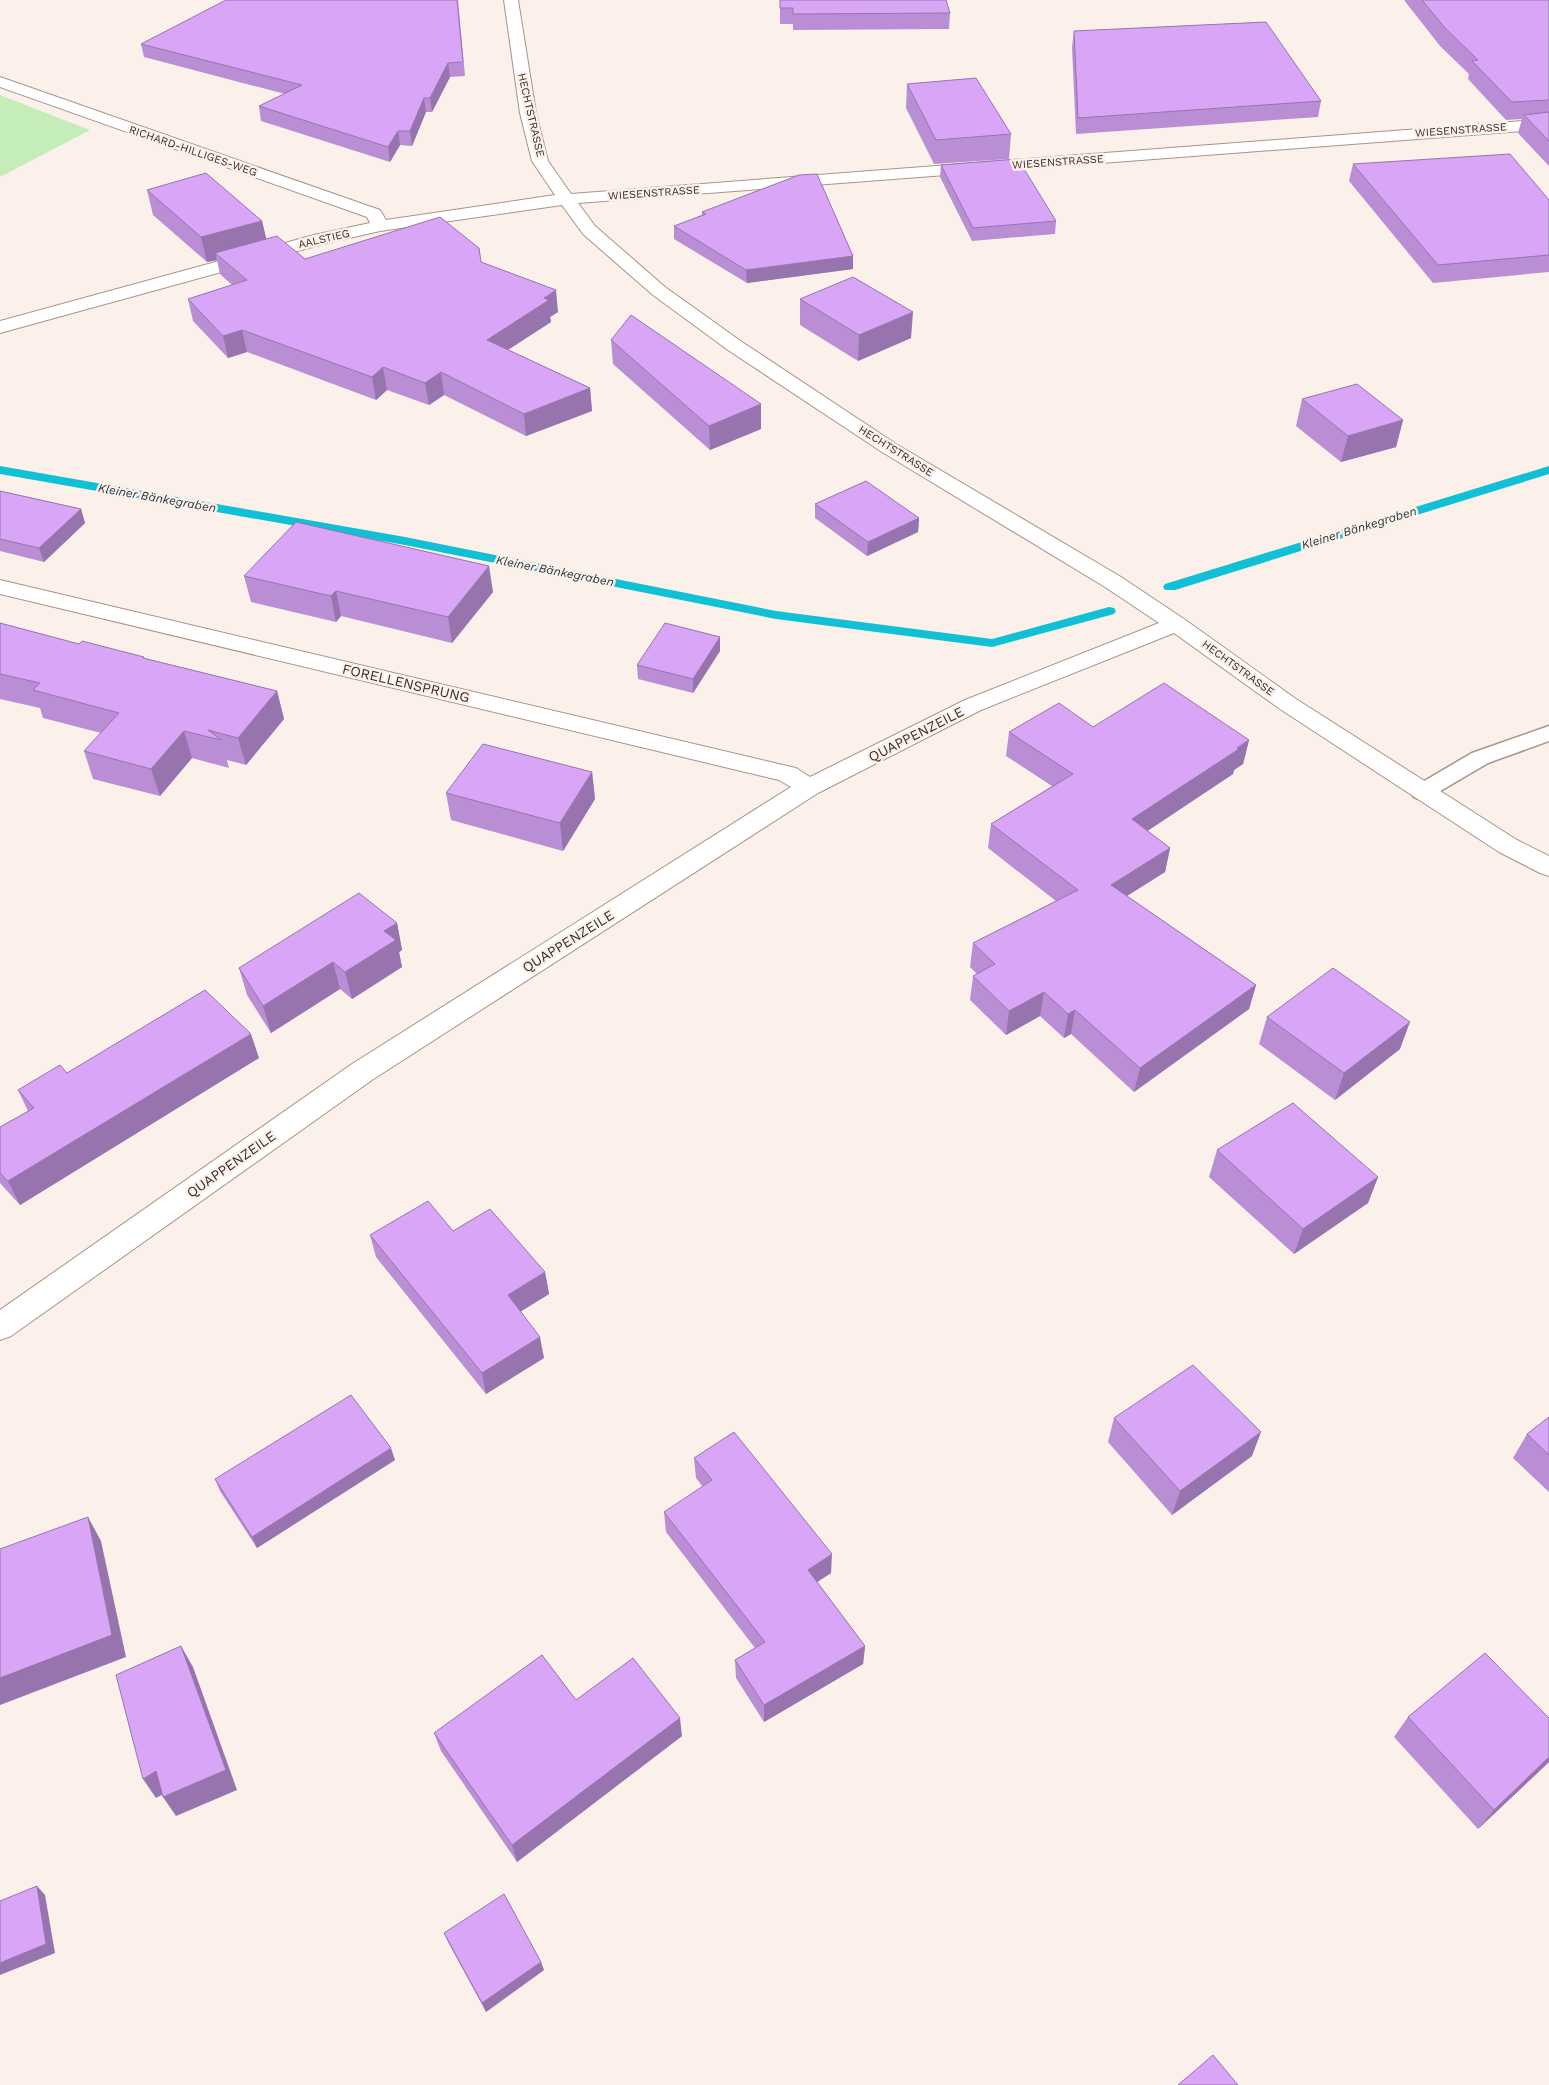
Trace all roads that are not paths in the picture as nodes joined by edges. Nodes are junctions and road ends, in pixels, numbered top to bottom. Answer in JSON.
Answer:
{"nodes":[{"id":1,"x":511,"y":0,"type":"edge"},
{"id":2,"x":0,"y":82,"type":"edge"},
{"id":3,"x":1549,"y":124,"type":"edge"},
{"id":4,"x":566,"y":199,"type":"junction"},
{"id":5,"x":380,"y":226,"type":"junction"},
{"id":6,"x":0,"y":327,"type":"edge"},
{"id":7,"x":0,"y":587,"type":"edge"},
{"id":8,"x":1176,"y":624,"type":"junction"},
{"id":9,"x":1549,"y":733,"type":"edge"},
{"id":10,"x":809,"y":788,"type":"junction"},
{"id":11,"x":1422,"y":792,"type":"junction"},
{"id":12,"x":1549,"y":867,"type":"edge"},
{"id":13,"x":0,"y":1327,"type":"edge"}],
"edges":[{"from":1,"to":4,"type":"street","name":"HECHTSTRASSE"},
{"from":2,"to":5,"type":"street","name":"RICHARD-HILLIGES-WEG"},
{"from":3,"to":4,"type":"street","name":"WIESENSTRASSE"},
{"from":4,"to":5,"type":"street","name":"AALSTIEG"},
{"from":4,"to":8,"type":"street","name":"HECHTSTRASSE"},
{"from":5,"to":6,"type":"street","name":"AALSTIEG"},
{"from":7,"to":10,"type":"street","name":"FORELLENSPRUNG"},
{"from":8,"to":10,"type":"street","name":"QUAPPENZEILE"},
{"from":8,"to":11,"type":"street","name":"HECHTSTRASSE"},
{"from":9,"to":11,"type":"lane"},
{"from":10,"to":13,"type":"street","name":"QUAPPENZEILE"},
{"from":11,"to":12,"type":"street","name":"HECHTSTRASSE"}]}
